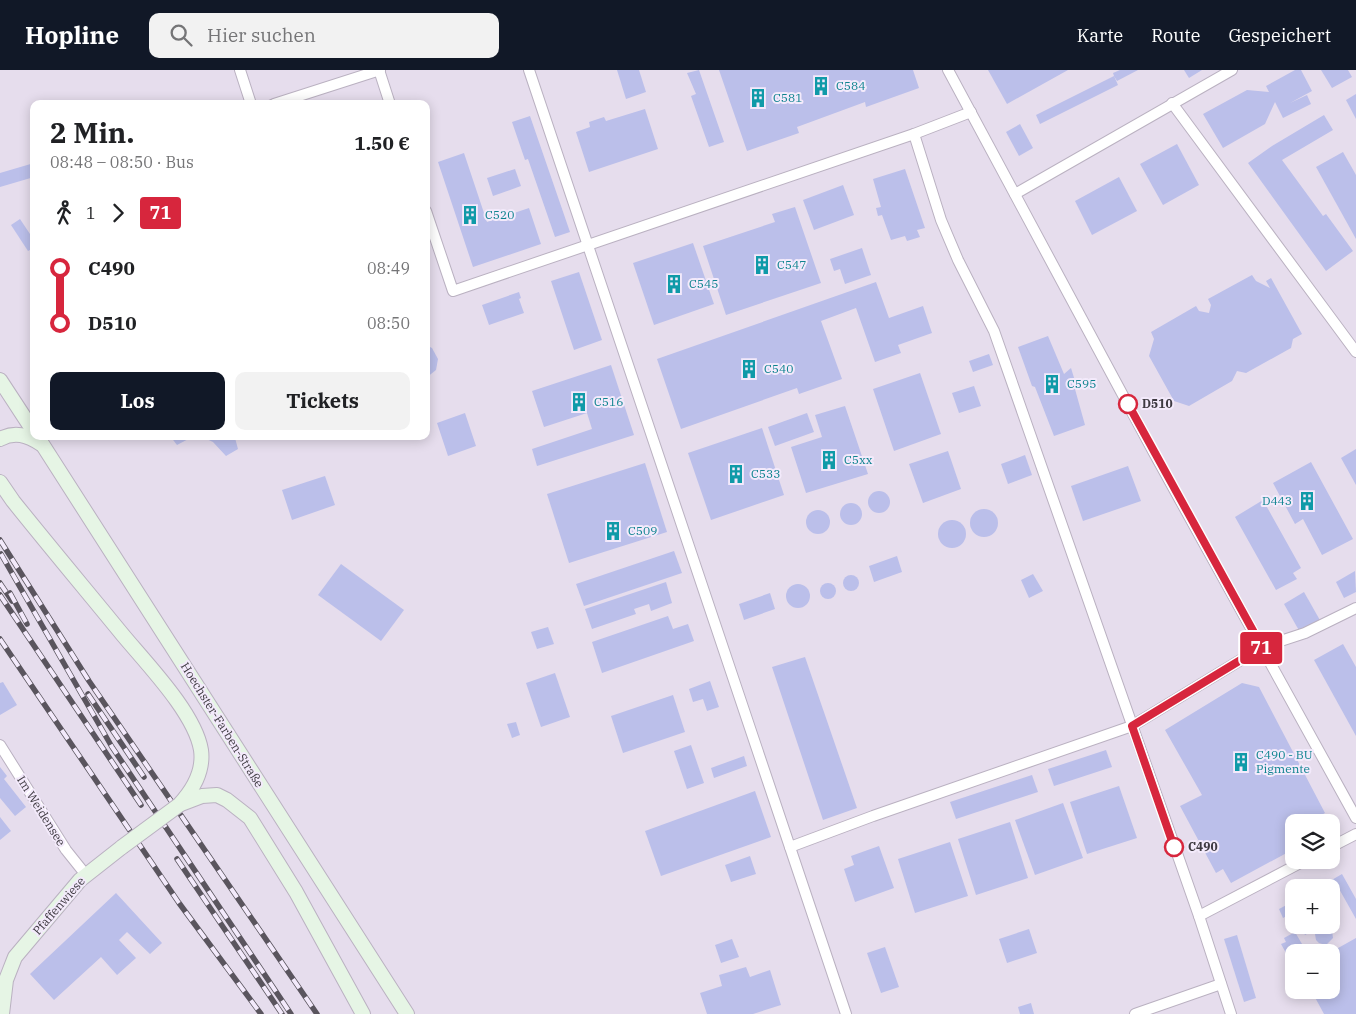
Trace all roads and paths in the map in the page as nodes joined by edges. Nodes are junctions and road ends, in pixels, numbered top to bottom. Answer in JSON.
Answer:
{"nodes":[{"id":1,"x":240,"y":70,"type":"edge"},
{"id":2,"x":379,"y":70,"type":"edge"},
{"id":3,"x":529,"y":70,"type":"edge"},
{"id":4,"x":948,"y":70,"type":"edge"},
{"id":5,"x":1232,"y":70,"type":"edge"},
{"id":6,"x":250,"y":100,"type":"edge"},
{"id":7,"x":286,"y":100,"type":"edge"},
{"id":8,"x":389,"y":100,"type":"edge"},
{"id":9,"x":1172,"y":103,"type":"junction"},
{"id":10,"x":971,"y":112,"type":"junction"},
{"id":11,"x":914,"y":134,"type":"junction"},
{"id":12,"x":1015,"y":194,"type":"junction"},
{"id":13,"x":430,"y":223,"type":"edge"},
{"id":14,"x":588,"y":244,"type":"junction"},
{"id":15,"x":1356,"y":352,"type":"edge"},
{"id":16,"x":0,"y":380,"type":"edge"},
{"id":17,"x":30,"y":426,"type":"edge"},
{"id":18,"x":30,"y":438,"type":"edge"},
{"id":19,"x":0,"y":439,"type":"edge"},
{"id":20,"x":40,"y":441,"type":"edge"},
{"id":21,"x":0,"y":482,"type":"edge"},
{"id":22,"x":1356,"y":608,"type":"edge"},
{"id":23,"x":1262,"y":647,"type":"junction"},
{"id":24,"x":1132,"y":726,"type":"junction"},
{"id":25,"x":0,"y":745,"type":"edge"},
{"id":26,"x":193,"y":794,"type":"junction"},
{"id":27,"x":1356,"y":818,"type":"edge"},
{"id":28,"x":1356,"y":834,"type":"edge"},
{"id":29,"x":1340,"y":842,"type":"edge"},
{"id":30,"x":790,"y":847,"type":"junction"},
{"id":31,"x":1289,"y":869,"type":"edge"},
{"id":32,"x":86,"y":874,"type":"junction"},
{"id":33,"x":1198,"y":916,"type":"junction"},
{"id":34,"x":1221,"y":984,"type":"junction"},
{"id":35,"x":2,"y":1014,"type":"edge"},
{"id":36,"x":363,"y":1014,"type":"edge"},
{"id":37,"x":407,"y":1014,"type":"edge"},
{"id":38,"x":846,"y":1014,"type":"edge"},
{"id":39,"x":1135,"y":1014,"type":"edge"},
{"id":40,"x":1231,"y":1014,"type":"edge"}],
"edges":[{"from":1,"to":6,"type":"street"},
{"from":2,"to":7,"type":"street"},
{"from":2,"to":8,"type":"street"},
{"from":3,"to":14,"type":"street"},
{"from":4,"to":10,"type":"street"},
{"from":5,"to":9,"type":"street"},
{"from":9,"to":12,"type":"street"},
{"from":9,"to":15,"type":"street"},
{"from":10,"to":11,"type":"street"},
{"from":10,"to":12,"type":"street"},
{"from":11,"to":14,"type":"street"},
{"from":11,"to":24,"type":"street"},
{"from":12,"to":23,"type":"street"},
{"from":13,"to":14,"type":"street"},
{"from":14,"to":30,"type":"street"},
{"from":16,"to":17,"type":"main road"},
{"from":18,"to":19,"type":"main road"},
{"from":20,"to":37,"type":"main road","name":"Hoechster-Farben-Straße"},
{"from":21,"to":26,"type":"main road","name":"Pfaffenwiese"},
{"from":22,"to":23,"type":"street"},
{"from":23,"to":24,"type":"street"},
{"from":23,"to":27,"type":"street"},
{"from":24,"to":30,"type":"street"},
{"from":24,"to":33,"type":"street"},
{"from":25,"to":32,"type":"street","name":"Im Weidensee"},
{"from":26,"to":32,"type":"main road","name":"Pfaffenwiese","bridge":true},
{"from":26,"to":36,"type":"main road"},
{"from":28,"to":29,"type":"street"},
{"from":30,"to":38,"type":"street"},
{"from":31,"to":33,"type":"street"},
{"from":32,"to":35,"type":"main road","name":"Pfaffenwiese"},
{"from":33,"to":34,"type":"street"},
{"from":34,"to":39,"type":"street"},
{"from":34,"to":40,"type":"street"}]}
